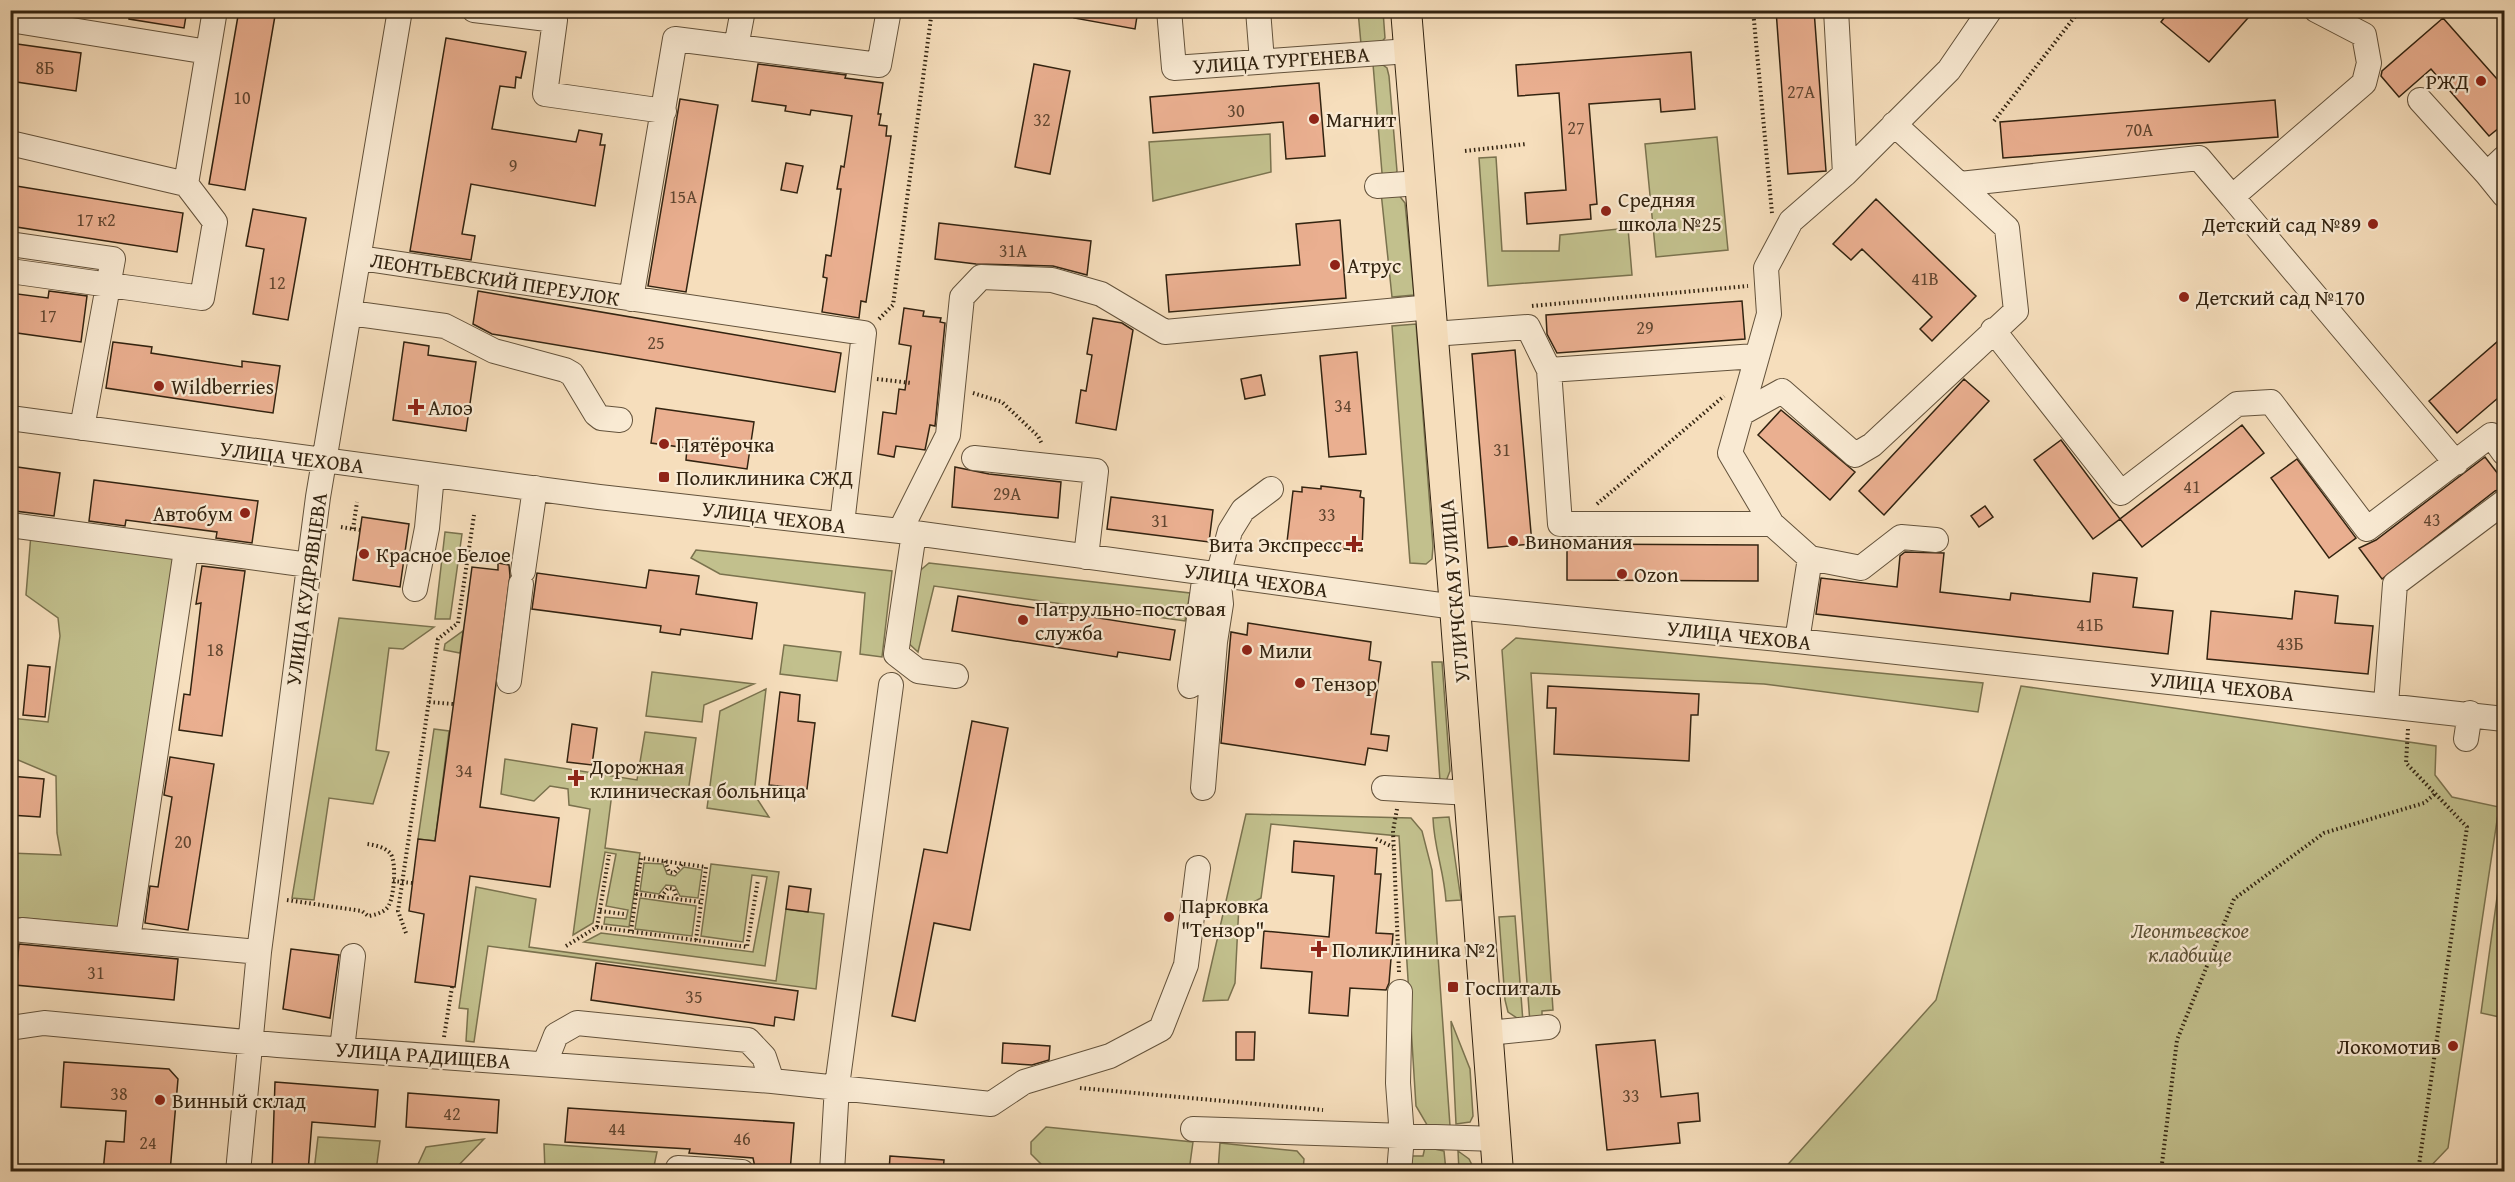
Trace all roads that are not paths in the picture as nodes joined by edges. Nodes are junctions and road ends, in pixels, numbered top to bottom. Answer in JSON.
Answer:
{"nodes":[{"id":1,"x":215,"y":10,"type":"edge"},
{"id":2,"x":400,"y":10,"type":"edge"},
{"id":3,"x":474,"y":10,"type":"edge"},
{"id":4,"x":743,"y":10,"type":"edge"},
{"id":5,"x":889,"y":10,"type":"edge"},
{"id":6,"x":1169,"y":10,"type":"edge"},
{"id":7,"x":1258,"y":10,"type":"edge"},
{"id":8,"x":1406,"y":10,"type":"edge"},
{"id":9,"x":1836,"y":10,"type":"edge"},
{"id":10,"x":1990,"y":10,"type":"edge"},
{"id":11,"x":2316,"y":10,"type":"edge"},
{"id":12,"x":515,"y":13,"type":"edge"},
{"id":13,"x":10,"y":20,"type":"edge"},
{"id":14,"x":736,"y":47,"type":"junction"},
{"id":15,"x":1409,"y":51,"type":"junction"},
{"id":16,"x":208,"y":52,"type":"junction"},
{"id":17,"x":1262,"y":61,"type":"junction"},
{"id":18,"x":2420,"y":100,"type":"dead end"},
{"id":19,"x":664,"y":111,"type":"junction"},
{"id":20,"x":1894,"y":124,"type":"junction"},
{"id":21,"x":10,"y":143,"type":"edge"},
{"id":22,"x":2505,"y":158,"type":"edge"},
{"id":23,"x":1845,"y":174,"type":"junction"},
{"id":24,"x":2487,"y":174,"type":"junction"},
{"id":25,"x":1420,"y":183,"type":"junction"},
{"id":26,"x":186,"y":184,"type":"junction"},
{"id":27,"x":1960,"y":184,"type":"junction"},
{"id":28,"x":1377,"y":186,"type":"dead end"},
{"id":29,"x":2505,"y":195,"type":"edge"},
{"id":30,"x":2232,"y":197,"type":"junction"},
{"id":31,"x":10,"y":244,"type":"edge"},
{"id":32,"x":360,"y":258,"type":"junction"},
{"id":33,"x":10,"y":271,"type":"edge"},
{"id":34,"x":109,"y":283,"type":"junction"},
{"id":35,"x":631,"y":299,"type":"junction"},
{"id":36,"x":350,"y":313,"type":"junction"},
{"id":37,"x":1432,"y":321,"type":"junction"},
{"id":38,"x":1993,"y":330,"type":"junction"},
{"id":39,"x":1756,"y":356,"type":"junction"},
{"id":40,"x":1549,"y":370,"type":"junction"},
{"id":41,"x":1742,"y":413,"type":"junction"},
{"id":42,"x":10,"y":418,"type":"edge"},
{"id":43,"x":620,"y":420,"type":"dead end"},
{"id":44,"x":82,"y":428,"type":"junction"},
{"id":45,"x":2500,"y":437,"type":"edge"},
{"id":46,"x":974,"y":458,"type":"dead end"},
{"id":47,"x":324,"y":460,"type":"junction"},
{"id":48,"x":2456,"y":463,"type":"junction"},
{"id":49,"x":432,"y":475,"type":"junction"},
{"id":50,"x":535,"y":488,"type":"junction"},
{"id":51,"x":1271,"y":489,"type":"dead end"},
{"id":52,"x":2505,"y":502,"type":"edge"},
{"id":53,"x":842,"y":524,"type":"junction"},
{"id":54,"x":1772,"y":524,"type":"junction"},
{"id":55,"x":10,"y":525,"type":"edge"},
{"id":56,"x":907,"y":532,"type":"junction"},
{"id":57,"x":1936,"y":540,"type":"dead end"},
{"id":58,"x":186,"y":550,"type":"junction"},
{"id":59,"x":1086,"y":557,"type":"junction"},
{"id":60,"x":1810,"y":558,"type":"junction"},
{"id":61,"x":309,"y":565,"type":"junction"},
{"id":62,"x":1212,"y":574,"type":"junction"},
{"id":63,"x":415,"y":589,"type":"dead end"},
{"id":64,"x":1455,"y":607,"type":"junction"},
{"id":65,"x":1797,"y":641,"type":"junction"},
{"id":66,"x":956,"y":676,"type":"dead end"},
{"id":67,"x":509,"y":681,"type":"dead end"},
{"id":68,"x":891,"y":685,"type":"dead end"},
{"id":69,"x":1190,"y":686,"type":"dead end"},
{"id":70,"x":2386,"y":704,"type":"junction"},
{"id":71,"x":2470,"y":713,"type":"junction"},
{"id":72,"x":2505,"y":719,"type":"edge"},
{"id":73,"x":2466,"y":739,"type":"dead end"},
{"id":74,"x":1203,"y":788,"type":"dead end"},
{"id":75,"x":1384,"y":788,"type":"dead end"},
{"id":76,"x":1470,"y":793,"type":"junction"},
{"id":77,"x":1198,"y":868,"type":"dead end"},
{"id":78,"x":22,"y":930,"type":"dead end"},
{"id":79,"x":128,"y":939,"type":"junction"},
{"id":80,"x":260,"y":951,"type":"junction"},
{"id":81,"x":353,"y":956,"type":"dead end"},
{"id":82,"x":1400,"y":992,"type":"road end"},
{"id":83,"x":1548,"y":1027,"type":"dead end"},
{"id":84,"x":10,"y":1028,"type":"edge"},
{"id":85,"x":1488,"y":1033,"type":"junction"},
{"id":86,"x":251,"y":1042,"type":"junction"},
{"id":87,"x":342,"y":1049,"type":"junction"},
{"id":88,"x":545,"y":1063,"type":"junction"},
{"id":89,"x":772,"y":1081,"type":"junction"},
{"id":90,"x":837,"y":1086,"type":"junction"},
{"id":91,"x":1193,"y":1129,"type":"dead end"},
{"id":92,"x":1402,"y":1137,"type":"junction"},
{"id":93,"x":1496,"y":1139,"type":"junction"},
{"id":94,"x":678,"y":1168,"type":"dead end"},
{"id":95,"x":238,"y":1172,"type":"edge"},
{"id":96,"x":742,"y":1172,"type":"edge"},
{"id":97,"x":832,"y":1172,"type":"edge"},
{"id":98,"x":1399,"y":1172,"type":"edge"},
{"id":99,"x":1498,"y":1172,"type":"edge"}],
"edges":[{"from":1,"to":16,"type":"street"},
{"from":2,"to":32,"type":"street","name":"УЛИЦА КУДРЯВЦЕВА"},
{"from":3,"to":12,"type":"street"},
{"from":4,"to":14,"type":"street"},
{"from":5,"to":14,"type":"street","name":"ЛЕОНТЬЕВСКИЙ ПЕРЕУЛОК"},
{"from":6,"to":17,"type":"street","name":"УЛИЦА ТУРГЕНЕВА"},
{"from":7,"to":17,"type":"street"},
{"from":8,"to":15,"type":"main road","name":"УГЛИЧСКАЯ УЛИЦА"},
{"from":9,"to":23,"type":"street"},
{"from":10,"to":20,"type":"street"},
{"from":11,"to":30,"type":"street"},
{"from":12,"to":19,"type":"street"},
{"from":13,"to":16,"type":"street"},
{"from":14,"to":19,"type":"street","name":"ЛЕОНТЬЕВСКИЙ ПЕРЕУЛОК"},
{"from":15,"to":17,"type":"street","name":"УЛИЦА ТУРГЕНЕВА"},
{"from":15,"to":25,"type":"main road","name":"УГЛИЧСКАЯ УЛИЦА"},
{"from":16,"to":26,"type":"street"},
{"from":18,"to":24,"type":"street"},
{"from":19,"to":35,"type":"street","name":"ЛЕОНТЬЕВСКИЙ ПЕРЕУЛОК"},
{"from":20,"to":23,"type":"street"},
{"from":20,"to":27,"type":"street"},
{"from":21,"to":26,"type":"street"},
{"from":22,"to":24,"type":"street"},
{"from":23,"to":39,"type":"street"},
{"from":24,"to":29,"type":"street"},
{"from":25,"to":28,"type":"street"},
{"from":25,"to":37,"type":"main road","name":"УГЛИЧСКАЯ УЛИЦА"},
{"from":26,"to":34,"type":"street"},
{"from":27,"to":30,"type":"street"},
{"from":27,"to":38,"type":"street"},
{"from":30,"to":48,"type":"street"},
{"from":31,"to":34,"type":"street"},
{"from":32,"to":35,"type":"street","name":"ЛЕОНТЬЕВСКИЙ ПЕРЕУЛОК"},
{"from":32,"to":36,"type":"street","name":"УЛИЦА КУДРЯВЦЕВА"},
{"from":33,"to":34,"type":"street"},
{"from":34,"to":44,"type":"street"},
{"from":35,"to":53,"type":"street","name":"ЛЕОНТЬЕВСКИЙ ПЕРЕУЛОК"},
{"from":36,"to":43,"type":"street"},
{"from":36,"to":47,"type":"street","name":"УЛИЦА КУДРЯВЦЕВА"},
{"from":37,"to":40,"type":"street"},
{"from":37,"to":56,"type":"street"},
{"from":37,"to":64,"type":"main road","name":"УГЛИЧСКАЯ УЛИЦА"},
{"from":38,"to":41,"type":"street"},
{"from":38,"to":48,"type":"street"},
{"from":39,"to":40,"type":"street"},
{"from":39,"to":41,"type":"street"},
{"from":40,"to":54,"type":"street"},
{"from":41,"to":54,"type":"street"},
{"from":42,"to":44,"type":"street","name":"УЛИЦА ЧЕХОВА"},
{"from":44,"to":47,"type":"street","name":"УЛИЦА ЧЕХОВА"},
{"from":45,"to":48,"type":"street"},
{"from":46,"to":59,"type":"street"},
{"from":47,"to":49,"type":"street","name":"УЛИЦА ЧЕХОВА"},
{"from":47,"to":61,"type":"street","name":"УЛИЦА КУДРЯВЦЕВА"},
{"from":49,"to":50,"type":"street","name":"УЛИЦА ЧЕХОВА"},
{"from":49,"to":63,"type":"street"},
{"from":50,"to":53,"type":"street","name":"УЛИЦА ЧЕХОВА"},
{"from":50,"to":67,"type":"street"},
{"from":51,"to":62,"type":"street"},
{"from":52,"to":70,"type":"street"},
{"from":53,"to":56,"type":"street","name":"УЛИЦА ЧЕХОВА"},
{"from":54,"to":60,"type":"street"},
{"from":55,"to":58,"type":"street"},
{"from":56,"to":59,"type":"street","name":"УЛИЦА ЧЕХОВА"},
{"from":56,"to":66,"type":"street"},
{"from":57,"to":60,"type":"street"},
{"from":58,"to":61,"type":"street"},
{"from":58,"to":79,"type":"street"},
{"from":59,"to":62,"type":"street","name":"УЛИЦА ЧЕХОВА"},
{"from":60,"to":65,"type":"street"},
{"from":61,"to":80,"type":"street","name":"УЛИЦА КУДРЯВЦЕВА"},
{"from":62,"to":64,"type":"street","name":"УЛИЦА ЧЕХОВА"},
{"from":62,"to":69,"type":"street"},
{"from":62,"to":74,"type":"street"},
{"from":64,"to":65,"type":"street","name":"УЛИЦА ЧЕХОВА"},
{"from":64,"to":76,"type":"main road","name":"УГЛИЧСКАЯ УЛИЦА"},
{"from":65,"to":70,"type":"street","name":"УЛИЦА ЧЕХОВА"},
{"from":68,"to":90,"type":"street"},
{"from":70,"to":71,"type":"street","name":"УЛИЦА ЧЕХОВА"},
{"from":71,"to":72,"type":"street","name":"УЛИЦА ЧЕХОВА"},
{"from":71,"to":73,"type":"street"},
{"from":75,"to":76,"type":"street"},
{"from":76,"to":85,"type":"main road","name":"УГЛИЧСКАЯ УЛИЦА"},
{"from":77,"to":90,"type":"street","name":"УЛИЦА РАДИЩЕВА"},
{"from":78,"to":79,"type":"street"},
{"from":79,"to":80,"type":"street"},
{"from":80,"to":86,"type":"street","name":"УЛИЦА КУДРЯВЦЕВА"},
{"from":81,"to":87,"type":"street"},
{"from":82,"to":92,"type":"street"},
{"from":83,"to":85,"type":"street"},
{"from":84,"to":86,"type":"street","name":"УЛИЦА РАДИЩЕВА"},
{"from":85,"to":93,"type":"main road","name":"УГЛИЧСКАЯ УЛИЦА"},
{"from":86,"to":87,"type":"street","name":"УЛИЦА РАДИЩЕВА"},
{"from":86,"to":95,"type":"street","name":"УЛИЦА КУДРЯВЦЕВА"},
{"from":87,"to":88,"type":"street","name":"УЛИЦА РАДИЩЕВА"},
{"from":88,"to":89,"type":"street","name":"УЛИЦА РАДИЩЕВА"},
{"from":88,"to":89,"type":"street"},
{"from":89,"to":90,"type":"street","name":"УЛИЦА РАДИЩЕВА"},
{"from":90,"to":97,"type":"street"},
{"from":91,"to":92,"type":"street"},
{"from":92,"to":93,"type":"street"},
{"from":92,"to":98,"type":"street"},
{"from":93,"to":99,"type":"main road","name":"УГЛИЧСКАЯ УЛИЦА"},
{"from":94,"to":96,"type":"street"}]}
